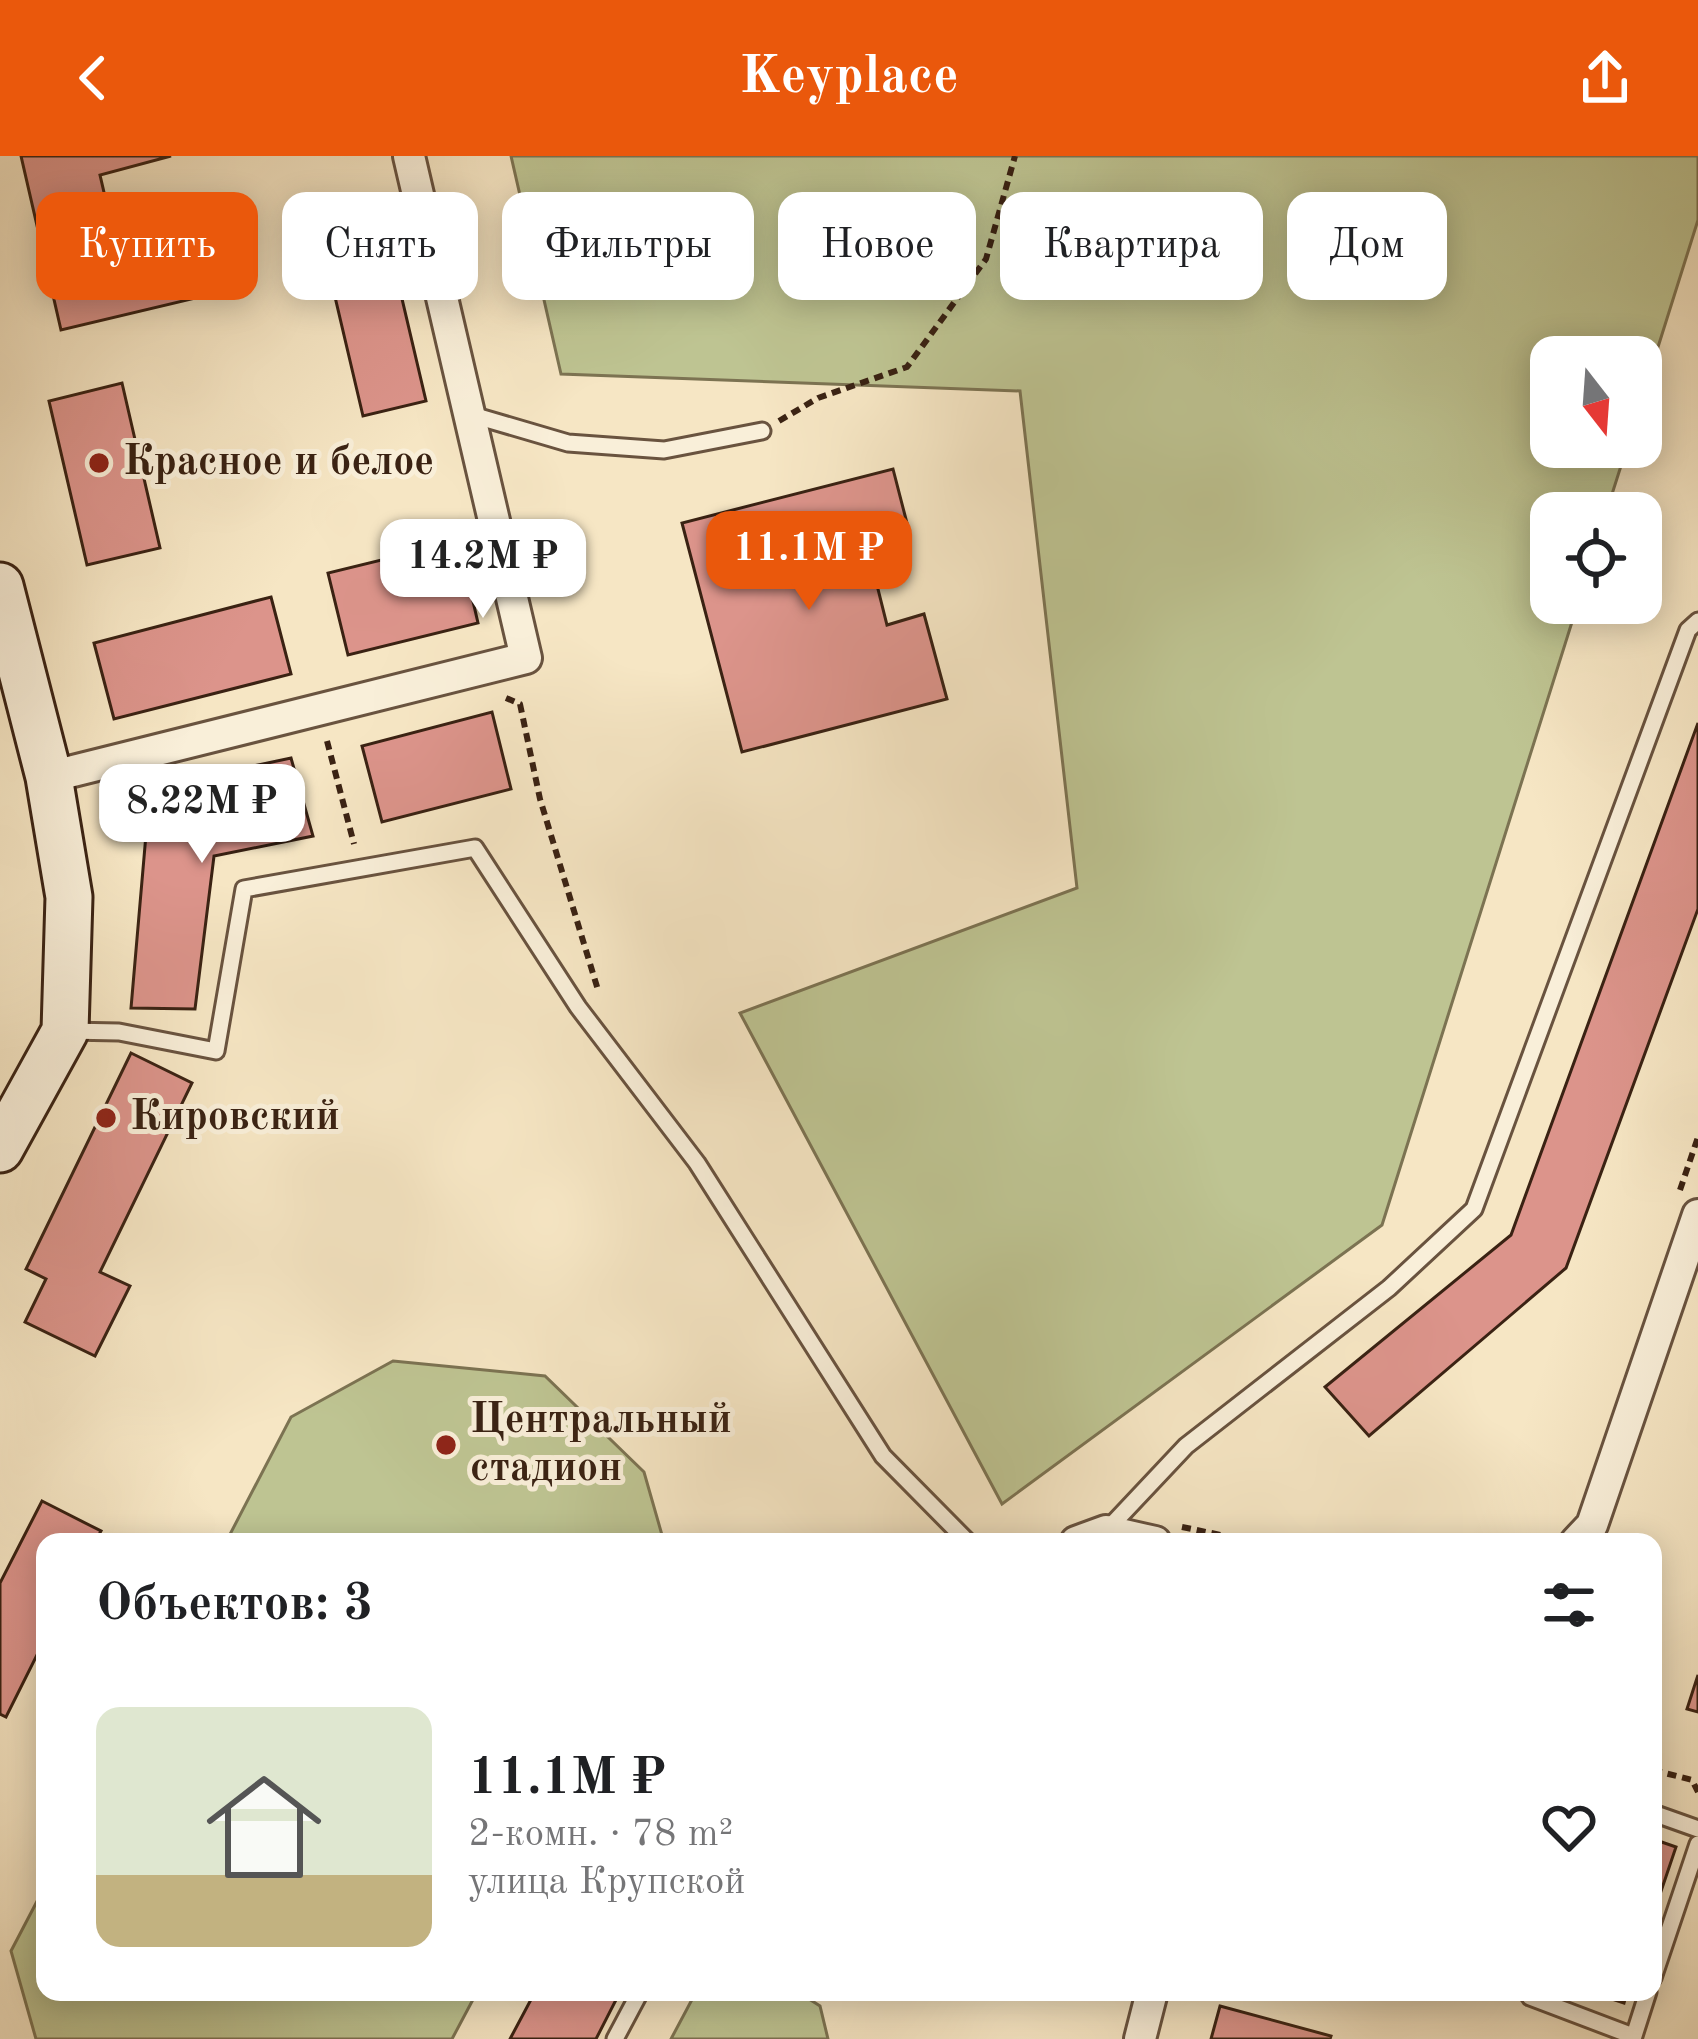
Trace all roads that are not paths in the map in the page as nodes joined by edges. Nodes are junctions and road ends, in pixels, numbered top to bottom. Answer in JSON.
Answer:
{"nodes":[{"id":1,"x":409,"y":156,"type":"edge"},
{"id":2,"x":469,"y":414,"type":"junction"},
{"id":3,"x":762,"y":431,"type":"road end"},
{"id":4,"x":0,"y":586,"type":"edge"},
{"id":5,"x":1698,"y":621,"type":"edge"},
{"id":6,"x":7,"y":646,"type":"edge"},
{"id":7,"x":49,"y":777,"type":"junction"},
{"id":8,"x":65,"y":1031,"type":"junction"},
{"id":9,"x":0,"y":1148,"type":"edge"},
{"id":10,"x":1698,"y":1216,"type":"edge"},
{"id":11,"x":959,"y":1533,"type":"edge"},
{"id":12,"x":1134,"y":1533,"type":"edge"},
{"id":13,"x":1584,"y":1533,"type":"edge"},
{"id":14,"x":1662,"y":1817,"type":"edge"},
{"id":15,"x":1698,"y":1829,"type":"edge"},
{"id":16,"x":1698,"y":1844,"type":"edge"},
{"id":17,"x":1662,"y":1951,"type":"edge"},
{"id":18,"x":635,"y":2001,"type":"edge"},
{"id":19,"x":1150,"y":2001,"type":"edge"},
{"id":20,"x":1542,"y":2001,"type":"edge"},
{"id":21,"x":1645,"y":2001,"type":"edge"},
{"id":22,"x":1633,"y":2038,"type":"edge"},
{"id":23,"x":615,"y":2039,"type":"edge"},
{"id":24,"x":1140,"y":2039,"type":"edge"}],
"edges":[{"from":1,"to":2,"type":"street"},
{"from":2,"to":3,"type":"lane"},
{"from":2,"to":7,"type":"street"},
{"from":4,"to":6,"type":"main road"},
{"from":5,"to":12,"type":"lane"},
{"from":6,"to":7,"type":"main road"},
{"from":7,"to":8,"type":"main road"},
{"from":8,"to":9,"type":"main road"},
{"from":8,"to":11,"type":"lane"},
{"from":10,"to":13,"type":"street"},
{"from":14,"to":15,"type":"lane"},
{"from":16,"to":17,"type":"lane"},
{"from":18,"to":23,"type":"lane"},
{"from":19,"to":24,"type":"street"},
{"from":20,"to":22,"type":"lane"},
{"from":21,"to":22,"type":"lane"}]}
